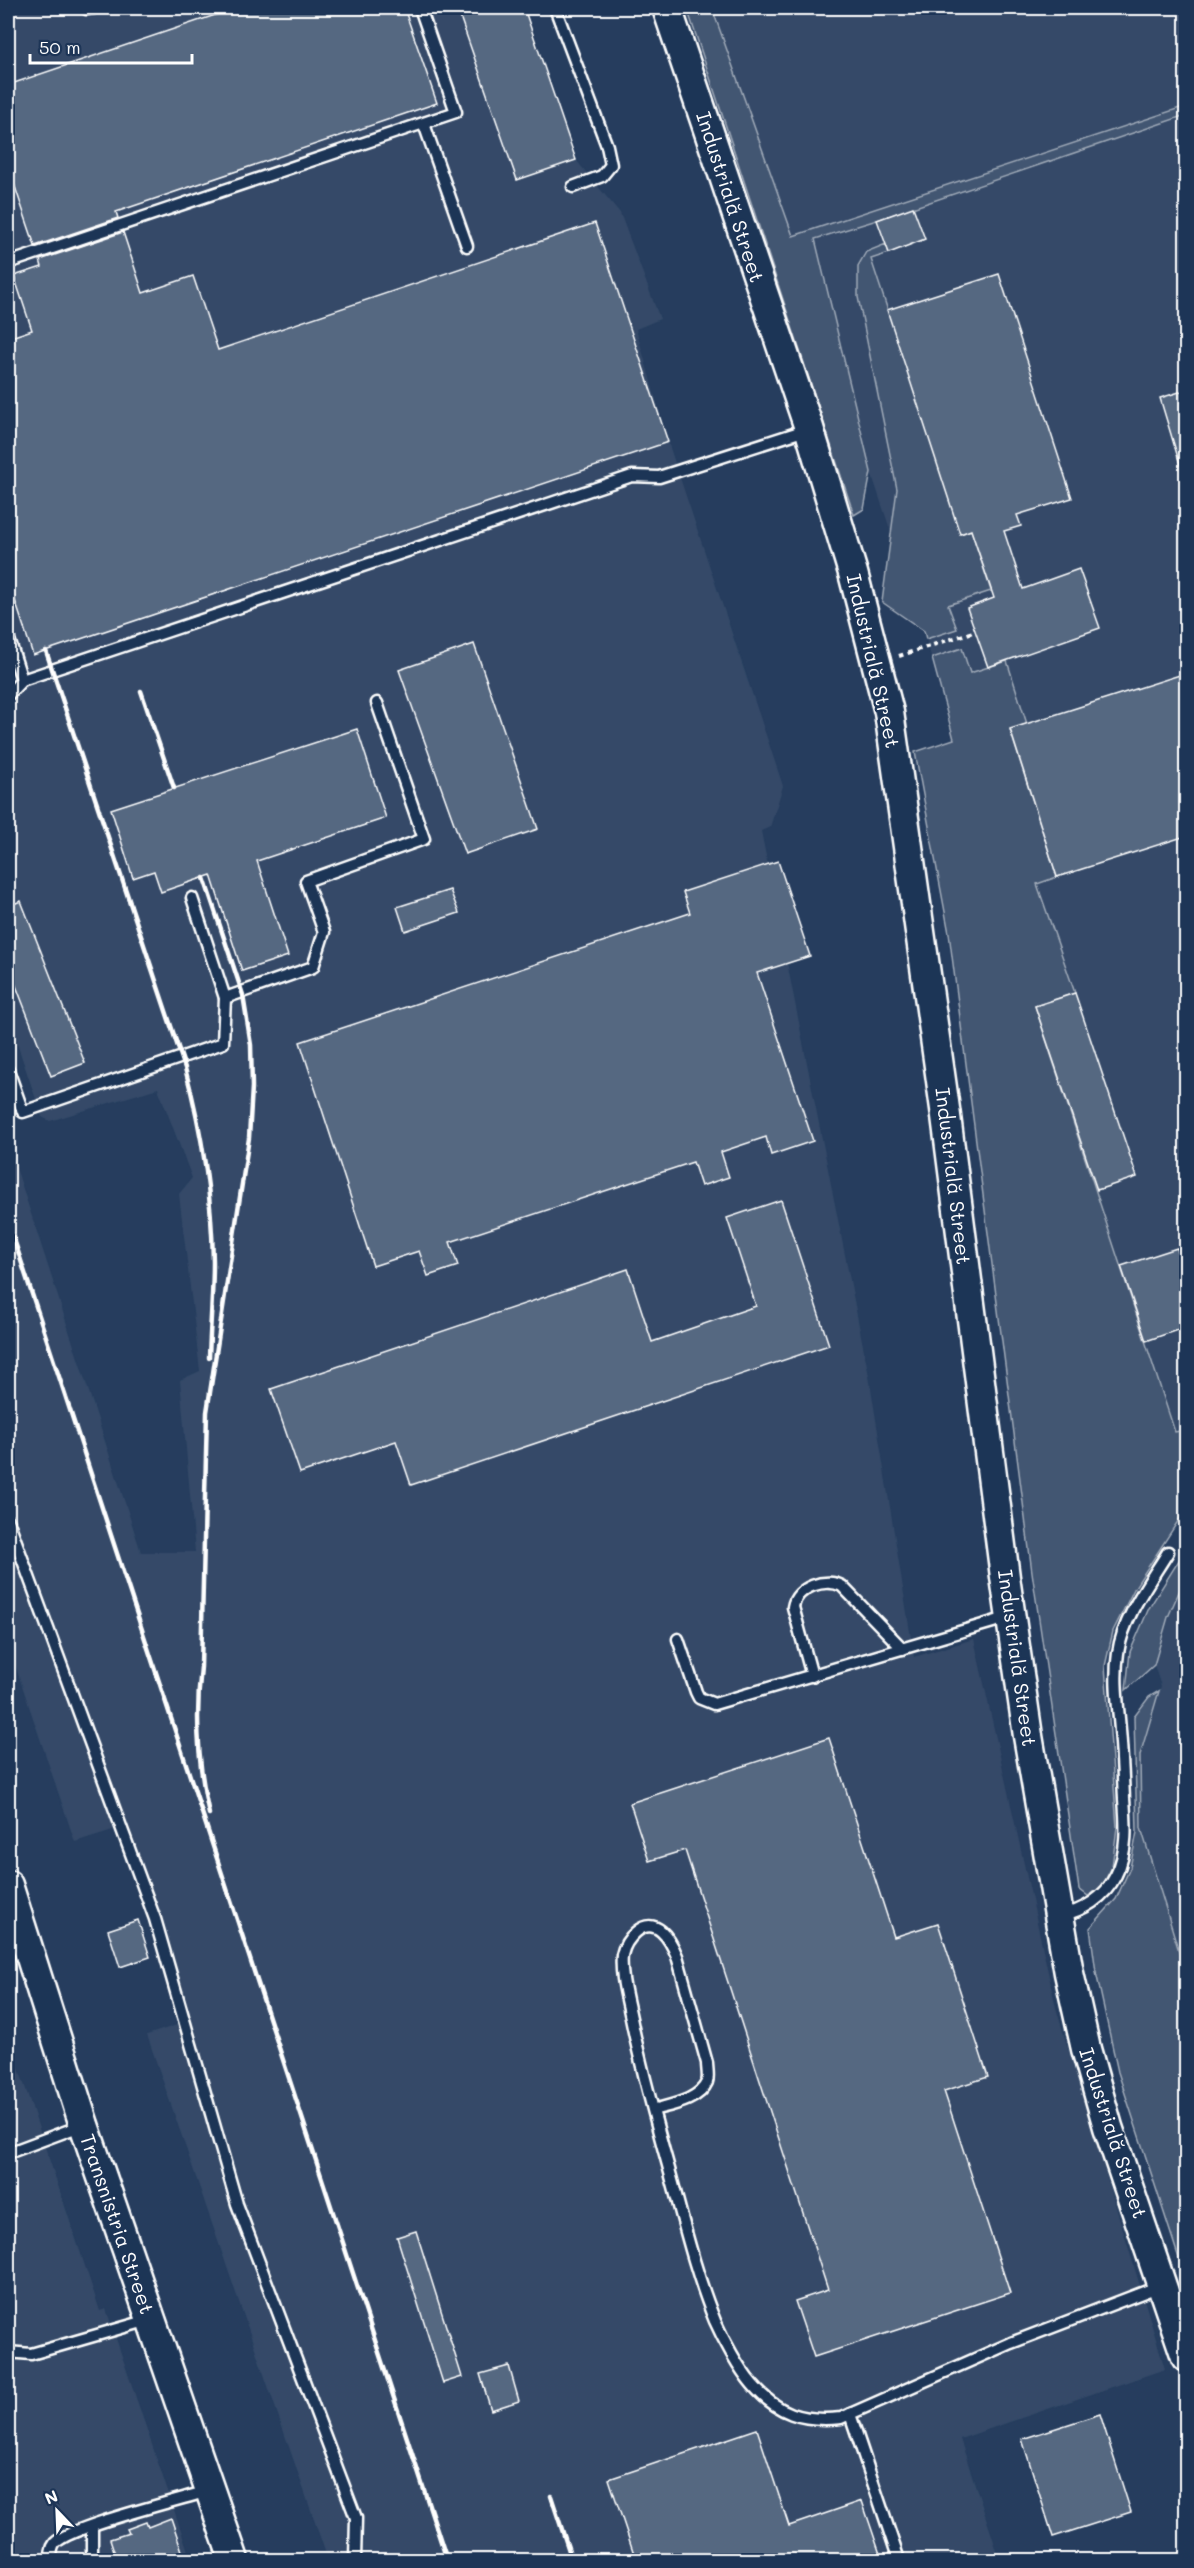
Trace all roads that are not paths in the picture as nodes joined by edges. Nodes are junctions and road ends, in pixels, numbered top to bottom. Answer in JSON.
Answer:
{"nodes":[{"id":1,"x":420,"y":8,"type":"edge"},
{"id":2,"x":555,"y":8,"type":"edge"},
{"id":3,"x":667,"y":8,"type":"edge"},
{"id":4,"x":423,"y":124,"type":"junction"},
{"id":5,"x":573,"y":187,"type":"dead end"},
{"id":6,"x":467,"y":246,"type":"dead end"},
{"id":7,"x":8,"y":263,"type":"edge"},
{"id":8,"x":809,"y":429,"type":"junction"},
{"id":9,"x":8,"y":636,"type":"edge"},
{"id":10,"x":22,"y":680,"type":"junction"},
{"id":11,"x":8,"y":695,"type":"edge"},
{"id":12,"x":377,"y":703,"type":"dead end"},
{"id":13,"x":192,"y":898,"type":"dead end"},
{"id":14,"x":225,"y":998,"type":"junction"},
{"id":15,"x":8,"y":1070,"type":"edge"},
{"id":16,"x":8,"y":1520,"type":"edge"},
{"id":17,"x":1168,"y":1552,"type":"dead end"},
{"id":18,"x":1011,"y":1617,"type":"junction"},
{"id":19,"x":678,"y":1639,"type":"dead end"},
{"id":20,"x":903,"y":1649,"type":"junction"},
{"id":21,"x":812,"y":1676,"type":"junction"},
{"id":22,"x":8,"y":1885,"type":"edge"},
{"id":23,"x":1059,"y":1916,"type":"junction"},
{"id":24,"x":653,"y":2110,"type":"junction"},
{"id":25,"x":84,"y":2125,"type":"junction"},
{"id":26,"x":8,"y":2153,"type":"edge"},
{"id":27,"x":1163,"y":2285,"type":"junction"},
{"id":28,"x":150,"y":2320,"type":"junction"},
{"id":29,"x":8,"y":2352,"type":"edge"},
{"id":30,"x":1186,"y":2357,"type":"edge"},
{"id":31,"x":850,"y":2414,"type":"junction"},
{"id":32,"x":209,"y":2491,"type":"junction"},
{"id":33,"x":92,"y":2526,"type":"junction"},
{"id":34,"x":51,"y":2560,"type":"edge"},
{"id":35,"x":92,"y":2560,"type":"edge"},
{"id":36,"x":234,"y":2560,"type":"edge"},
{"id":37,"x":355,"y":2560,"type":"edge"},
{"id":38,"x":899,"y":2560,"type":"edge"}],
"edges":[{"from":1,"to":4,"type":"lane"},
{"from":2,"to":5,"type":"lane"},
{"from":3,"to":8,"type":"street","name":"Industrială Street"},
{"from":4,"to":6,"type":"lane"},
{"from":4,"to":7,"type":"lane"},
{"from":8,"to":10,"type":"lane"},
{"from":8,"to":18,"type":"street","name":"Industrială Street"},
{"from":9,"to":10,"type":"lane"},
{"from":10,"to":11,"type":"lane"},
{"from":12,"to":14,"type":"lane"},
{"from":13,"to":14,"type":"lane"},
{"from":14,"to":15,"type":"lane"},
{"from":16,"to":37,"type":"lane"},
{"from":17,"to":23,"type":"lane"},
{"from":18,"to":20,"type":"lane"},
{"from":18,"to":23,"type":"street","name":"Industrială Street"},
{"from":19,"to":21,"type":"lane"},
{"from":20,"to":21,"type":"lane"},
{"from":20,"to":21,"type":"lane"},
{"from":22,"to":25,"type":"street","name":"Transnistria Street"},
{"from":23,"to":27,"type":"street","name":"Industrială Street"},
{"from":24,"to":24,"type":"lane"},
{"from":24,"to":31,"type":"lane"},
{"from":25,"to":26,"type":"lane"},
{"from":25,"to":28,"type":"street","name":"Transnistria Street"},
{"from":27,"to":30,"type":"street","name":"Industrială Street"},
{"from":27,"to":31,"type":"lane"},
{"from":28,"to":29,"type":"lane"},
{"from":28,"to":32,"type":"street","name":"Transnistria Street"},
{"from":31,"to":38,"type":"lane"},
{"from":32,"to":33,"type":"lane"},
{"from":32,"to":36,"type":"street","name":"Transnistria Street"},
{"from":33,"to":34,"type":"lane"},
{"from":33,"to":35,"type":"lane"}]}
